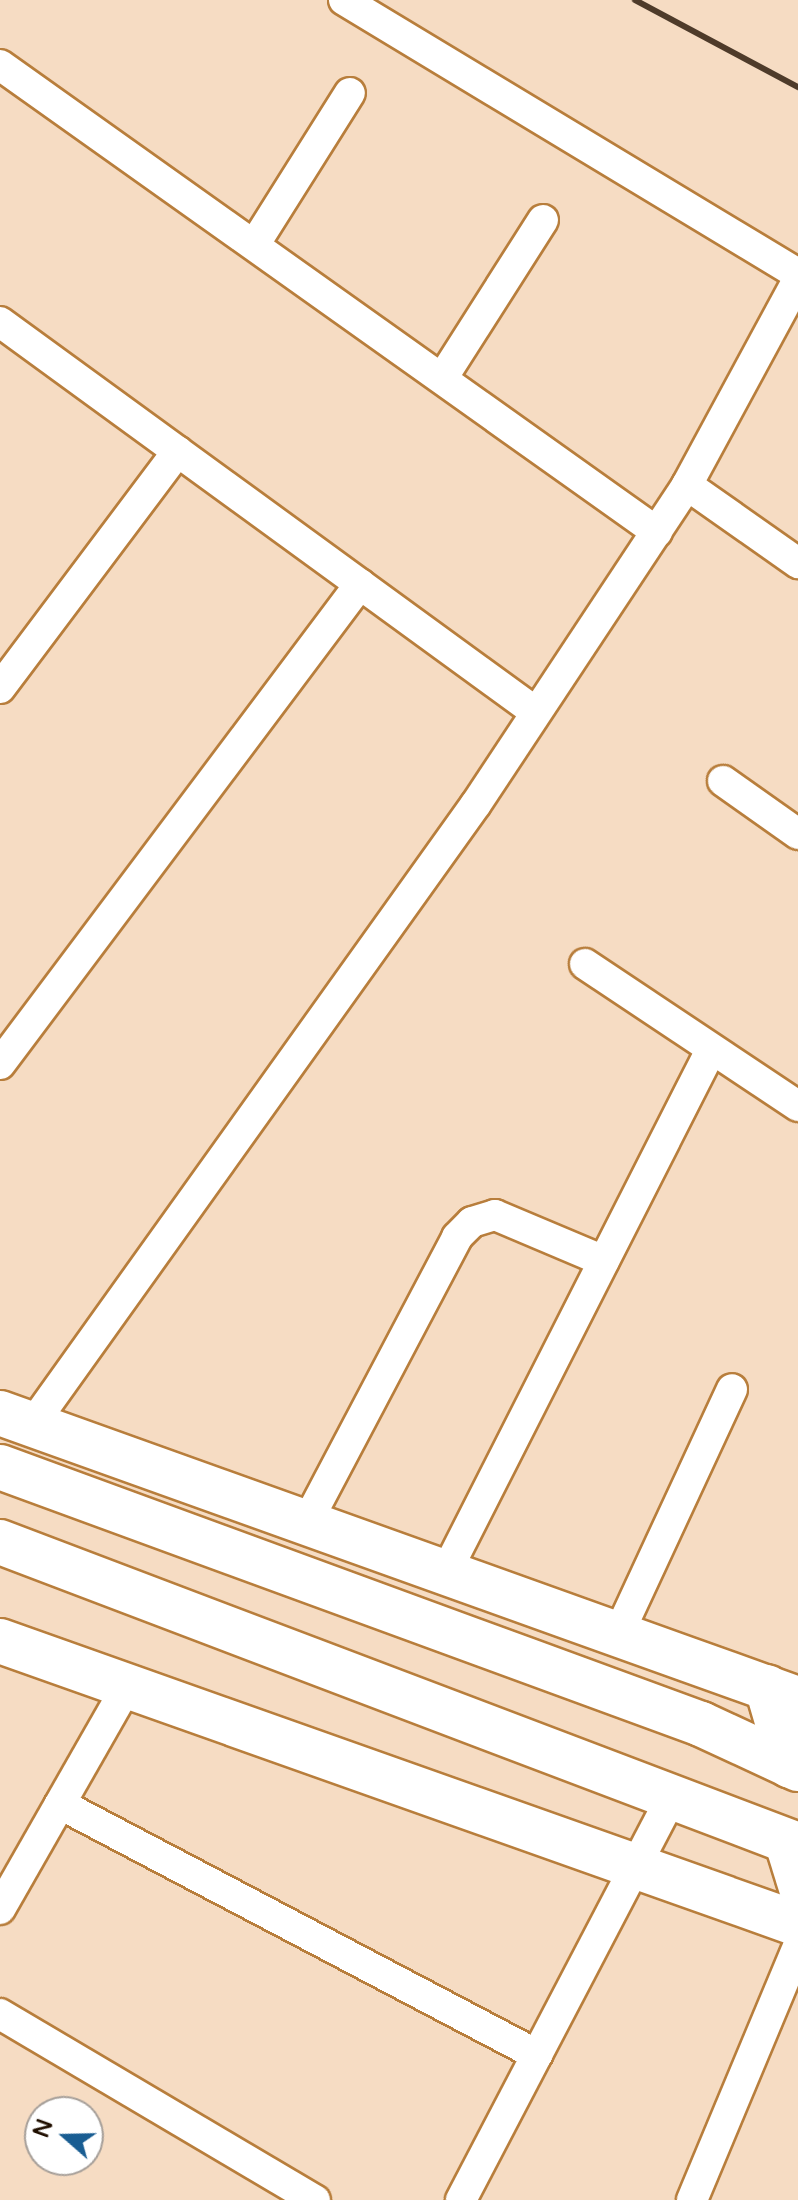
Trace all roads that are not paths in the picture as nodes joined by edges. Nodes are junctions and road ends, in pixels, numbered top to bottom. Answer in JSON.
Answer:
{"nodes":[{"id":1,"x":344,"y":0,"type":"edge"},
{"id":2,"x":0,"y":65,"type":"edge"},
{"id":3,"x":350,"y":93,"type":"dead end"},
{"id":4,"x":543,"y":220,"type":"dead end"},
{"id":5,"x":256,"y":242,"type":"junction"},
{"id":6,"x":798,"y":277,"type":"edge"},
{"id":7,"x":0,"y":323,"type":"edge"},
{"id":8,"x":443,"y":377,"type":"junction"},
{"id":9,"x":178,"y":451,"type":"junction"},
{"id":10,"x":687,"y":485,"type":"junction"},
{"id":11,"x":657,"y":532,"type":"junction"},
{"id":12,"x":798,"y":563,"type":"edge"},
{"id":13,"x":360,"y":584,"type":"junction"},
{"id":14,"x":0,"y":688,"type":"edge"},
{"id":15,"x":534,"y":711,"type":"junction"},
{"id":16,"x":723,"y":781,"type":"dead end"},
{"id":17,"x":798,"y":834,"type":"edge"},
{"id":18,"x":585,"y":964,"type":"dead end"},
{"id":19,"x":711,"y":1050,"type":"junction"},
{"id":20,"x":0,"y":1064,"type":"edge"},
{"id":21,"x":798,"y":1106,"type":"edge"},
{"id":22,"x":604,"y":1261,"type":"junction"},
{"id":23,"x":732,"y":1389,"type":"dead end"},
{"id":24,"x":16,"y":1419,"type":"edge"},
{"id":25,"x":0,"y":1467,"type":"edge"},
{"id":26,"x":306,"y":1524,"type":"junction"},
{"id":27,"x":0,"y":1542,"type":"edge"},
{"id":28,"x":445,"y":1574,"type":"junction"},
{"id":29,"x":617,"y":1637,"type":"junction"},
{"id":30,"x":0,"y":1641,"type":"edge"},
{"id":31,"x":125,"y":1690,"type":"junction"},
{"id":32,"x":782,"y":1693,"type":"edge"},
{"id":33,"x":794,"y":1768,"type":"edge"},
{"id":34,"x":671,"y":1799,"type":"junction"},
{"id":35,"x":60,"y":1804,"type":"junction"},
{"id":36,"x":788,"y":1841,"type":"edge"},
{"id":37,"x":636,"y":1867,"type":"junction"},
{"id":38,"x":798,"y":1902,"type":"edge"},
{"id":39,"x":0,"y":1909,"type":"edge"},
{"id":40,"x":798,"y":1924,"type":"edge"},
{"id":41,"x":798,"y":1947,"type":"edge"},
{"id":42,"x":0,"y":2014,"type":"edge"},
{"id":43,"x":537,"y":2055,"type":"junction"},
{"id":44,"x":315,"y":2200,"type":"edge"},
{"id":45,"x":461,"y":2200,"type":"edge"},
{"id":46,"x":692,"y":2200,"type":"edge"}],
"edges":[{"from":1,"to":6,"type":"street"},
{"from":2,"to":5,"type":"street"},
{"from":3,"to":5,"type":"street"},
{"from":4,"to":8,"type":"street"},
{"from":5,"to":8,"type":"street"},
{"from":6,"to":10,"type":"street"},
{"from":7,"to":9,"type":"street"},
{"from":8,"to":11,"type":"street"},
{"from":9,"to":13,"type":"street"},
{"from":9,"to":14,"type":"street"},
{"from":10,"to":11,"type":"street"},
{"from":10,"to":12,"type":"street"},
{"from":11,"to":15,"type":"street"},
{"from":13,"to":15,"type":"street"},
{"from":13,"to":20,"type":"street"},
{"from":15,"to":24,"type":"street"},
{"from":16,"to":17,"type":"street"},
{"from":18,"to":19,"type":"street"},
{"from":19,"to":21,"type":"street"},
{"from":19,"to":22,"type":"street"},
{"from":22,"to":26,"type":"street"},
{"from":22,"to":28,"type":"street"},
{"from":23,"to":29,"type":"street"},
{"from":24,"to":26,"type":"main road"},
{"from":25,"to":33,"type":"main road"},
{"from":26,"to":28,"type":"main road"},
{"from":27,"to":34,"type":"main road"},
{"from":28,"to":29,"type":"main road"},
{"from":29,"to":32,"type":"main road"},
{"from":30,"to":31,"type":"main road"},
{"from":31,"to":35,"type":"street"},
{"from":31,"to":37,"type":"main road"},
{"from":32,"to":33,"type":"main road"},
{"from":34,"to":36,"type":"main road"},
{"from":34,"to":37,"type":"street"},
{"from":35,"to":39,"type":"street"},
{"from":35,"to":43,"type":"street"},
{"from":36,"to":38,"type":"street"},
{"from":37,"to":40,"type":"main road"},
{"from":37,"to":43,"type":"street"},
{"from":41,"to":46,"type":"street"},
{"from":42,"to":44,"type":"street"},
{"from":43,"to":45,"type":"street"}]}
